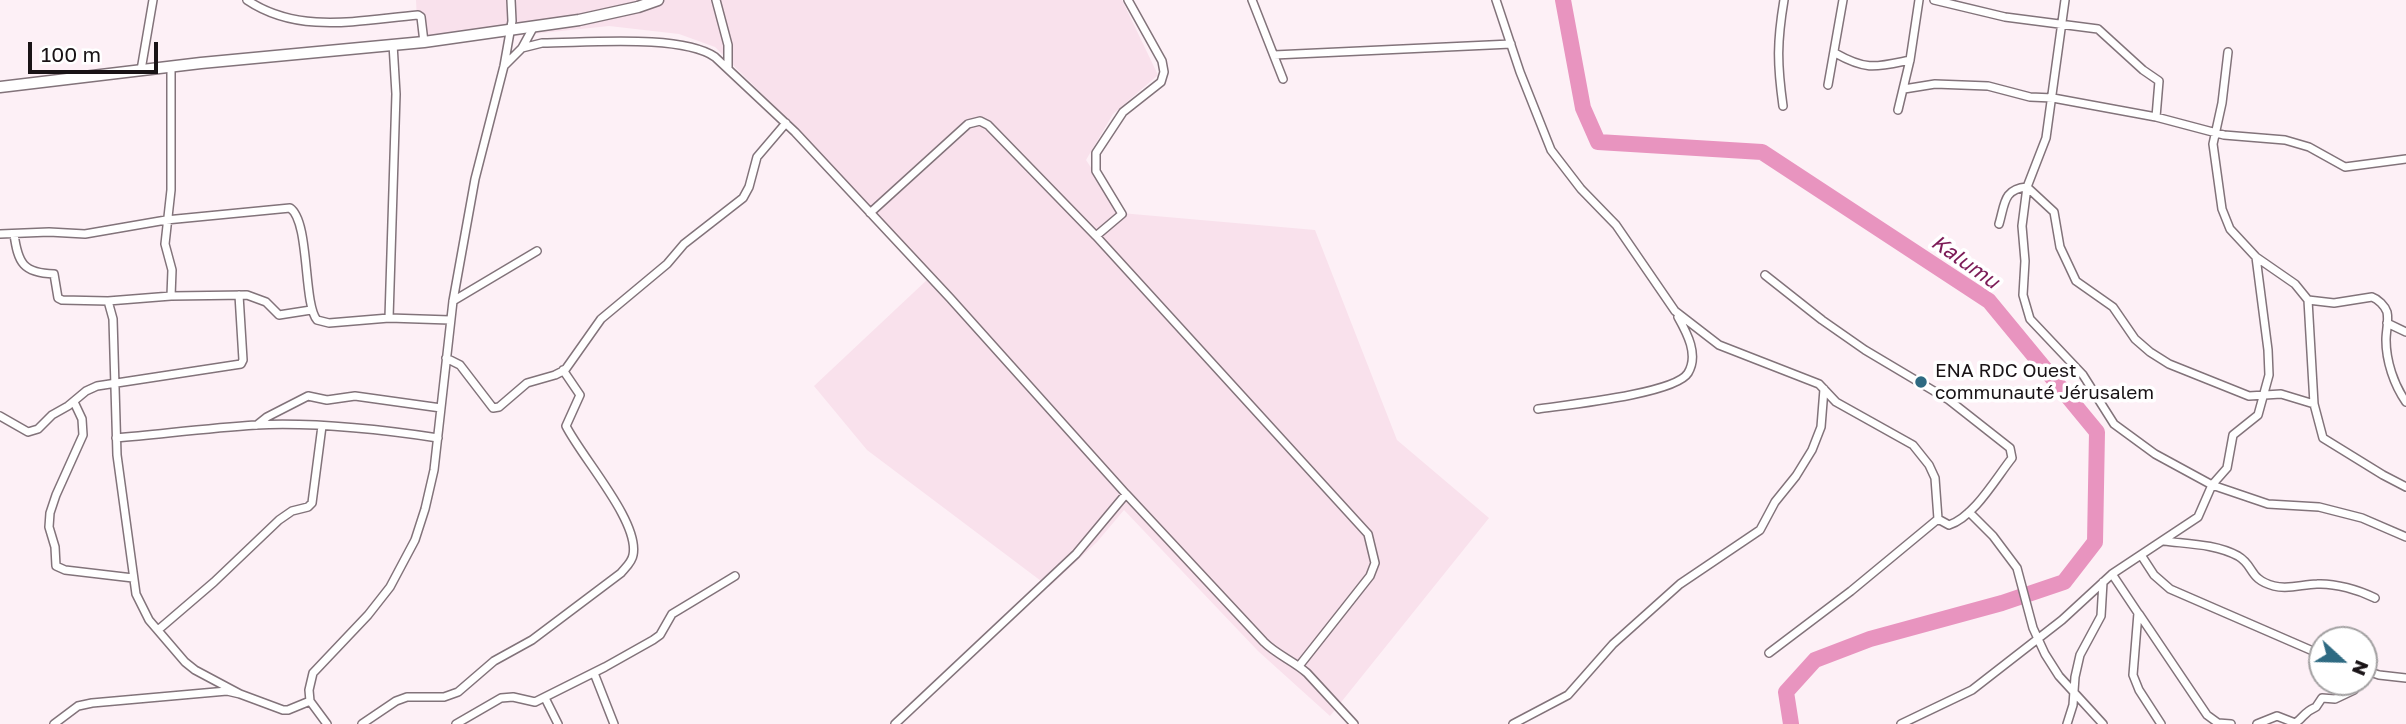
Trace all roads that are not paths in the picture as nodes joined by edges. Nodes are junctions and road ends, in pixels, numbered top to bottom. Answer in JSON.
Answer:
{"nodes":[{"id":1,"x":153,"y":0,"type":"edge"},
{"id":2,"x":247,"y":0,"type":"edge"},
{"id":3,"x":511,"y":0,"type":"edge"},
{"id":4,"x":658,"y":0,"type":"edge"},
{"id":5,"x":716,"y":0,"type":"edge"},
{"id":6,"x":1128,"y":0,"type":"edge"},
{"id":7,"x":1252,"y":0,"type":"edge"},
{"id":8,"x":1496,"y":0,"type":"edge"},
{"id":9,"x":1784,"y":0,"type":"edge"},
{"id":10,"x":1843,"y":0,"type":"edge"},
{"id":11,"x":1919,"y":0,"type":"edge"},
{"id":12,"x":1934,"y":0,"type":"edge"},
{"id":13,"x":2065,"y":0,"type":"edge"},
{"id":14,"x":2062,"y":23,"type":"junction"},
{"id":15,"x":534,"y":26,"type":"junction"},
{"id":16,"x":511,"y":29,"type":"junction"},
{"id":17,"x":424,"y":42,"type":"junction"},
{"id":18,"x":393,"y":44,"type":"junction"},
{"id":19,"x":1511,"y":44,"type":"junction"},
{"id":20,"x":522,"y":48,"type":"junction"},
{"id":21,"x":2228,"y":52,"type":"dead end"},
{"id":22,"x":1835,"y":53,"type":"junction"},
{"id":23,"x":1274,"y":55,"type":"junction"},
{"id":24,"x":1910,"y":60,"type":"junction"},
{"id":25,"x":170,"y":66,"type":"junction"},
{"id":26,"x":504,"y":66,"type":"junction"},
{"id":27,"x":728,"y":67,"type":"junction"},
{"id":28,"x":141,"y":70,"type":"junction"},
{"id":29,"x":1283,"y":79,"type":"dead end"},
{"id":30,"x":1828,"y":85,"type":"dead end"},
{"id":31,"x":0,"y":87,"type":"edge"},
{"id":32,"x":1904,"y":89,"type":"junction"},
{"id":33,"x":2053,"y":98,"type":"junction"},
{"id":34,"x":1783,"y":106,"type":"dead end"},
{"id":35,"x":1898,"y":110,"type":"dead end"},
{"id":36,"x":2156,"y":117,"type":"junction"},
{"id":37,"x":786,"y":123,"type":"junction"},
{"id":38,"x":2214,"y":132,"type":"junction"},
{"id":39,"x":2406,"y":159,"type":"edge"},
{"id":40,"x":2027,"y":187,"type":"junction"},
{"id":41,"x":870,"y":213,"type":"junction"},
{"id":42,"x":166,"y":220,"type":"junction"},
{"id":43,"x":1999,"y":224,"type":"dead end"},
{"id":44,"x":0,"y":234,"type":"edge"},
{"id":45,"x":15,"y":234,"type":"junction"},
{"id":46,"x":1096,"y":236,"type":"junction"},
{"id":47,"x":537,"y":251,"type":"dead end"},
{"id":48,"x":2256,"y":257,"type":"junction"},
{"id":49,"x":1765,"y":275,"type":"dead end"},
{"id":50,"x":239,"y":295,"type":"junction"},
{"id":51,"x":171,"y":296,"type":"junction"},
{"id":52,"x":2308,"y":300,"type":"junction"},
{"id":53,"x":108,"y":301,"type":"junction"},
{"id":54,"x":453,"y":301,"type":"junction"},
{"id":55,"x":311,"y":310,"type":"junction"},
{"id":56,"x":1675,"y":311,"type":"junction"},
{"id":57,"x":389,"y":318,"type":"junction"},
{"id":58,"x":450,"y":320,"type":"junction"},
{"id":59,"x":2387,"y":323,"type":"junction"},
{"id":60,"x":2406,"y":331,"type":"edge"},
{"id":61,"x":446,"y":358,"type":"junction"},
{"id":62,"x":563,"y":370,"type":"junction"},
{"id":63,"x":113,"y":382,"type":"junction"},
{"id":64,"x":1825,"y":388,"type":"junction"},
{"id":65,"x":2262,"y":396,"type":"junction"},
{"id":66,"x":74,"y":402,"type":"junction"},
{"id":67,"x":2406,"y":402,"type":"edge"},
{"id":68,"x":2314,"y":404,"type":"junction"},
{"id":69,"x":441,"y":408,"type":"junction"},
{"id":70,"x":1538,"y":409,"type":"dead end"},
{"id":71,"x":0,"y":416,"type":"edge"},
{"id":72,"x":257,"y":425,"type":"junction"},
{"id":73,"x":322,"y":426,"type":"junction"},
{"id":74,"x":116,"y":438,"type":"junction"},
{"id":75,"x":438,"y":438,"type":"junction"},
{"id":76,"x":2212,"y":485,"type":"junction"},
{"id":77,"x":2406,"y":487,"type":"edge"},
{"id":78,"x":1126,"y":494,"type":"junction"},
{"id":79,"x":1969,"y":512,"type":"junction"},
{"id":80,"x":1938,"y":519,"type":"junction"},
{"id":81,"x":2406,"y":537,"type":"edge"},
{"id":82,"x":2163,"y":541,"type":"junction"},
{"id":83,"x":2141,"y":555,"type":"junction"},
{"id":84,"x":2112,"y":574,"type":"junction"},
{"id":85,"x":735,"y":576,"type":"dead end"},
{"id":86,"x":133,"y":579,"type":"junction"},
{"id":87,"x":2103,"y":582,"type":"junction"},
{"id":88,"x":2375,"y":598,"type":"dead end"},
{"id":89,"x":2138,"y":613,"type":"junction"},
{"id":90,"x":158,"y":630,"type":"junction"},
{"id":91,"x":2039,"y":639,"type":"junction"},
{"id":92,"x":2308,"y":649,"type":"edge"},
{"id":93,"x":1769,"y":653,"type":"dead end"},
{"id":94,"x":1299,"y":666,"type":"junction"},
{"id":95,"x":594,"y":673,"type":"junction"},
{"id":96,"x":2378,"y":675,"type":"edge"},
{"id":97,"x":2406,"y":678,"type":"edge"},
{"id":98,"x":240,"y":694,"type":"junction"},
{"id":99,"x":2075,"y":695,"type":"junction"},
{"id":100,"x":2341,"y":696,"type":"edge"},
{"id":101,"x":545,"y":698,"type":"junction"},
{"id":102,"x":310,"y":701,"type":"junction"},
{"id":103,"x":54,"y":724,"type":"edge"},
{"id":104,"x":327,"y":724,"type":"edge"},
{"id":105,"x":362,"y":724,"type":"edge"},
{"id":106,"x":456,"y":724,"type":"edge"},
{"id":107,"x":558,"y":724,"type":"edge"},
{"id":108,"x":614,"y":724,"type":"edge"},
{"id":109,"x":895,"y":724,"type":"edge"},
{"id":110,"x":1354,"y":724,"type":"edge"},
{"id":111,"x":1513,"y":724,"type":"edge"},
{"id":112,"x":1901,"y":724,"type":"edge"},
{"id":113,"x":2067,"y":724,"type":"edge"},
{"id":114,"x":2103,"y":724,"type":"edge"},
{"id":115,"x":2161,"y":724,"type":"edge"},
{"id":116,"x":2231,"y":724,"type":"edge"},
{"id":117,"x":2257,"y":724,"type":"edge"}],
"edges":[{"from":1,"to":28,"type":"street"},
{"from":2,"to":17,"type":"street"},
{"from":3,"to":16,"type":"street"},
{"from":4,"to":15,"type":"street"},
{"from":5,"to":27,"type":"street"},
{"from":6,"to":46,"type":"street"},
{"from":7,"to":23,"type":"street"},
{"from":8,"to":19,"type":"street"},
{"from":9,"to":34,"type":"street"},
{"from":10,"to":22,"type":"street"},
{"from":11,"to":24,"type":"street"},
{"from":12,"to":14,"type":"street"},
{"from":13,"to":14,"type":"street"},
{"from":14,"to":33,"type":"street"},
{"from":14,"to":36,"type":"street"},
{"from":15,"to":16,"type":"street"},
{"from":15,"to":20,"type":"street"},
{"from":16,"to":17,"type":"street"},
{"from":16,"to":26,"type":"street"},
{"from":17,"to":18,"type":"street"},
{"from":18,"to":25,"type":"street"},
{"from":18,"to":57,"type":"street"},
{"from":19,"to":23,"type":"street"},
{"from":19,"to":56,"type":"street"},
{"from":20,"to":26,"type":"street"},
{"from":20,"to":27,"type":"street"},
{"from":21,"to":38,"type":"street"},
{"from":22,"to":24,"type":"street"},
{"from":22,"to":30,"type":"street"},
{"from":23,"to":29,"type":"street"},
{"from":24,"to":32,"type":"street"},
{"from":25,"to":28,"type":"street"},
{"from":25,"to":42,"type":"street"},
{"from":26,"to":54,"type":"street"},
{"from":27,"to":37,"type":"street"},
{"from":28,"to":31,"type":"street"},
{"from":32,"to":33,"type":"street"},
{"from":32,"to":35,"type":"street"},
{"from":33,"to":36,"type":"street"},
{"from":33,"to":40,"type":"street"},
{"from":36,"to":38,"type":"street"},
{"from":37,"to":41,"type":"street"},
{"from":37,"to":62,"type":"street"},
{"from":38,"to":39,"type":"street"},
{"from":38,"to":48,"type":"street"},
{"from":40,"to":43,"type":"street"},
{"from":40,"to":65,"type":"street"},
{"from":40,"to":76,"type":"street"},
{"from":41,"to":46,"type":"street"},
{"from":41,"to":78,"type":"street"},
{"from":42,"to":45,"type":"street"},
{"from":42,"to":51,"type":"street"},
{"from":42,"to":55,"type":"street"},
{"from":44,"to":45,"type":"street"},
{"from":45,"to":53,"type":"street"},
{"from":46,"to":94,"type":"street"},
{"from":47,"to":54,"type":"street"},
{"from":48,"to":52,"type":"street"},
{"from":48,"to":65,"type":"street"},
{"from":49,"to":79,"type":"street"},
{"from":50,"to":51,"type":"street"},
{"from":50,"to":55,"type":"street"},
{"from":50,"to":63,"type":"street"},
{"from":51,"to":53,"type":"street"},
{"from":52,"to":59,"type":"street"},
{"from":52,"to":68,"type":"street"},
{"from":53,"to":63,"type":"street"},
{"from":54,"to":58,"type":"street"},
{"from":55,"to":57,"type":"street"},
{"from":56,"to":64,"type":"street"},
{"from":56,"to":70,"type":"street"},
{"from":57,"to":58,"type":"street"},
{"from":58,"to":61,"type":"street"},
{"from":59,"to":60,"type":"street"},
{"from":59,"to":67,"type":"street"},
{"from":61,"to":62,"type":"street"},
{"from":61,"to":69,"type":"street"},
{"from":62,"to":105,"type":"street"},
{"from":63,"to":66,"type":"street"},
{"from":63,"to":74,"type":"street"},
{"from":64,"to":80,"type":"street"},
{"from":64,"to":111,"type":"street"},
{"from":65,"to":68,"type":"street"},
{"from":65,"to":76,"type":"street"},
{"from":66,"to":71,"type":"street"},
{"from":66,"to":86,"type":"street"},
{"from":68,"to":77,"type":"street"},
{"from":69,"to":72,"type":"street"},
{"from":69,"to":75,"type":"street"},
{"from":72,"to":73,"type":"street"},
{"from":72,"to":74,"type":"street"},
{"from":73,"to":75,"type":"street"},
{"from":73,"to":90,"type":"street"},
{"from":74,"to":86,"type":"street"},
{"from":75,"to":102,"type":"street"},
{"from":76,"to":81,"type":"street"},
{"from":76,"to":82,"type":"street"},
{"from":78,"to":94,"type":"street"},
{"from":78,"to":109,"type":"street"},
{"from":79,"to":80,"type":"street"},
{"from":79,"to":91,"type":"street"},
{"from":80,"to":93,"type":"street"},
{"from":82,"to":83,"type":"street"},
{"from":82,"to":88,"type":"street"},
{"from":83,"to":84,"type":"street"},
{"from":83,"to":92,"type":"street"},
{"from":84,"to":87,"type":"street"},
{"from":84,"to":89,"type":"street"},
{"from":85,"to":95,"type":"street"},
{"from":86,"to":90,"type":"street"},
{"from":87,"to":91,"type":"street"},
{"from":87,"to":99,"type":"street"},
{"from":89,"to":115,"type":"street"},
{"from":89,"to":116,"type":"street"},
{"from":90,"to":98,"type":"street"},
{"from":91,"to":99,"type":"street"},
{"from":91,"to":112,"type":"street"},
{"from":94,"to":110,"type":"street"},
{"from":95,"to":101,"type":"street"},
{"from":95,"to":108,"type":"street"},
{"from":96,"to":97,"type":"street"},
{"from":98,"to":102,"type":"street"},
{"from":98,"to":103,"type":"street"},
{"from":99,"to":113,"type":"street"},
{"from":99,"to":114,"type":"street"},
{"from":100,"to":117,"type":"street"},
{"from":101,"to":106,"type":"street"},
{"from":101,"to":107,"type":"street"},
{"from":102,"to":104,"type":"street"}]}
